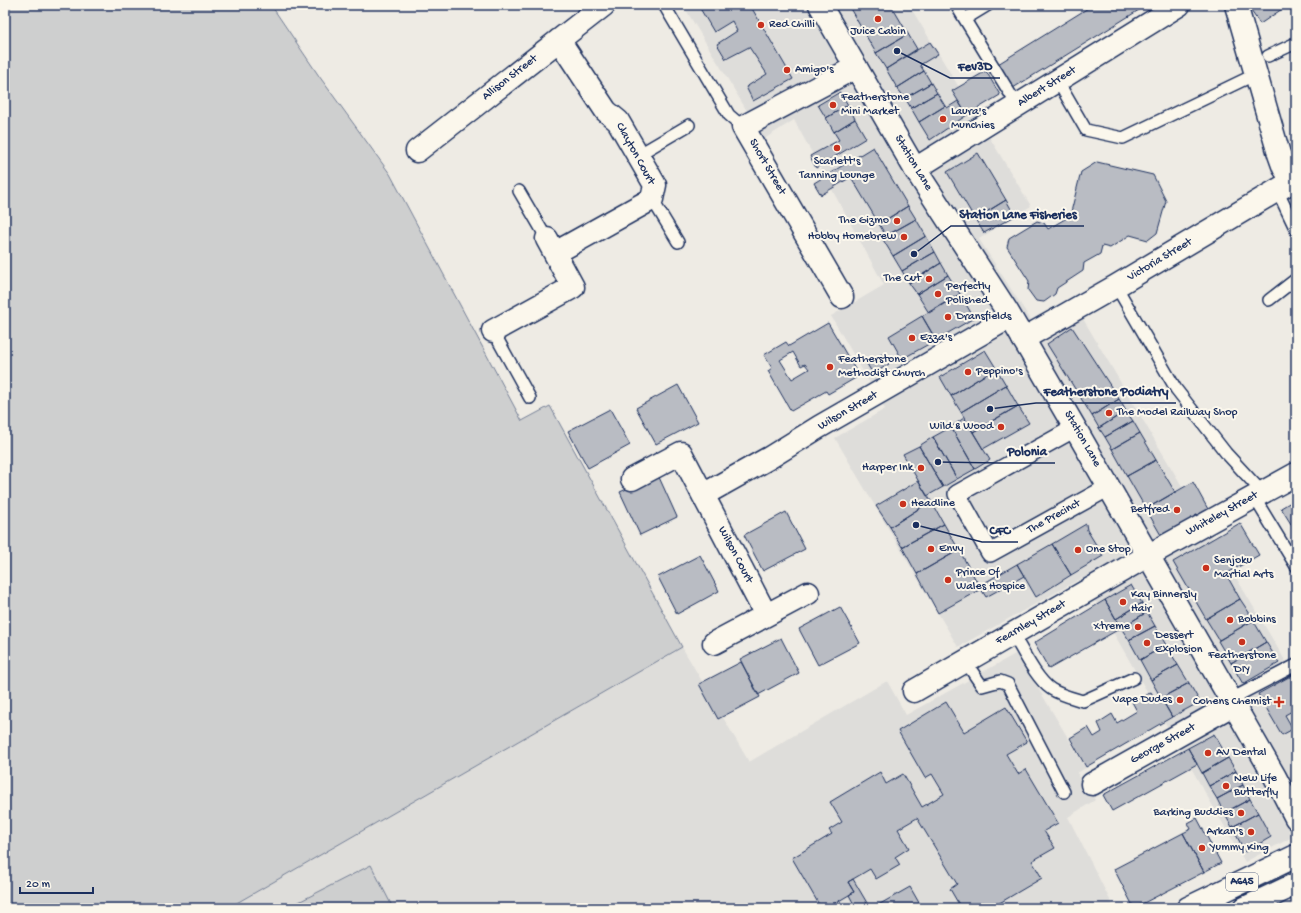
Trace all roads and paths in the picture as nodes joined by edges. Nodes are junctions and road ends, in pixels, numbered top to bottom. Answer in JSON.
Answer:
{"nodes":[{"id":1,"x":664,"y":5,"type":"edge"},
{"id":2,"x":820,"y":5,"type":"edge"},
{"id":3,"x":956,"y":5,"type":"edge"},
{"id":4,"x":988,"y":5,"type":"edge"},
{"id":5,"x":1178,"y":5,"type":"edge"},
{"id":6,"x":1236,"y":5,"type":"edge"},
{"id":7,"x":602,"y":6,"type":"edge"},
{"id":8,"x":965,"y":19,"type":"junction"},
{"id":9,"x":559,"y":40,"type":"junction"},
{"id":10,"x":1296,"y":43,"type":"edge"},
{"id":11,"x":1268,"y":56,"type":"dead end"},
{"id":12,"x":856,"y":67,"type":"junction"},
{"id":13,"x":1256,"y":74,"type":"junction"},
{"id":14,"x":1057,"y":80,"type":"junction"},
{"id":15,"x":1017,"y":105,"type":"junction"},
{"id":16,"x":689,"y":125,"type":"dead end"},
{"id":17,"x":743,"y":127,"type":"junction"},
{"id":18,"x":417,"y":151,"type":"dead end"},
{"id":19,"x":638,"y":155,"type":"junction"},
{"id":20,"x":915,"y":169,"type":"junction"},
{"id":21,"x":1289,"y":183,"type":"edge"},
{"id":22,"x":519,"y":191,"type":"dead end"},
{"id":23,"x":652,"y":199,"type":"junction"},
{"id":24,"x":1296,"y":230,"type":"edge"},
{"id":25,"x":678,"y":242,"type":"dead end"},
{"id":26,"x":551,"y":246,"type":"junction"},
{"id":27,"x":1296,"y":279,"type":"edge"},
{"id":28,"x":1116,"y":286,"type":"junction"},
{"id":29,"x":842,"y":297,"type":"dead end"},
{"id":30,"x":1269,"y":300,"type":"dead end"},
{"id":31,"x":1010,"y":317,"type":"junction"},
{"id":32,"x":493,"y":331,"type":"joint"},
{"id":33,"x":1023,"y":339,"type":"junction"},
{"id":34,"x":530,"y":398,"type":"dead end"},
{"id":35,"x":1075,"y":428,"type":"junction"},
{"id":36,"x":1296,"y":474,"type":"edge"},
{"id":37,"x":632,"y":479,"type":"dead end"},
{"id":38,"x":1109,"y":487,"type":"junction"},
{"id":39,"x":703,"y":495,"type":"junction"},
{"id":40,"x":1258,"y":495,"type":"junction"},
{"id":41,"x":1149,"y":555,"type":"junction"},
{"id":42,"x":1296,"y":566,"type":"edge"},
{"id":43,"x":808,"y":593,"type":"dead end"},
{"id":44,"x":766,"y":615,"type":"junction"},
{"id":45,"x":1012,"y":634,"type":"junction"},
{"id":46,"x":714,"y":643,"type":"dead end"},
{"id":47,"x":965,"y":661,"type":"junction"},
{"id":48,"x":1296,"y":665,"type":"edge"},
{"id":49,"x":1134,"y":678,"type":"dead end"},
{"id":50,"x":914,"y":691,"type":"dead end"},
{"id":51,"x":1232,"y":702,"type":"junction"},
{"id":52,"x":1092,"y":784,"type":"dead end"},
{"id":53,"x":1064,"y":792,"type":"dead end"},
{"id":54,"x":1296,"y":818,"type":"edge"},
{"id":55,"x":1296,"y":856,"type":"edge"},
{"id":56,"x":1296,"y":884,"type":"edge"},
{"id":57,"x":1188,"y":908,"type":"edge"},
{"id":58,"x":1245,"y":908,"type":"edge"}],
"edges":[{"from":1,"to":17,"type":"lane"},
{"from":2,"to":12,"type":"street","name":"Station Lane"},
{"from":3,"to":8,"type":"lane"},
{"from":4,"to":8,"type":"lane"},
{"from":5,"to":14,"type":"street","name":"Albert Street"},
{"from":6,"to":13,"type":"street"},
{"from":7,"to":9,"type":"street","name":"Allison Street"},
{"from":8,"to":15,"type":"lane"},
{"from":9,"to":18,"type":"street","name":"Allison Street"},
{"from":9,"to":19,"type":"street","name":"Clayton Court"},
{"from":10,"to":11,"type":"lane"},
{"from":12,"to":17,"type":"street","name":"Short Street"},
{"from":12,"to":20,"type":"street","name":"Station Lane"},
{"from":13,"to":14,"type":"lane"},
{"from":13,"to":21,"type":"street"},
{"from":14,"to":15,"type":"street","name":"Albert Street"},
{"from":15,"to":20,"type":"street","name":"Albert Street"},
{"from":16,"to":19,"type":"lane"},
{"from":17,"to":29,"type":"street","name":"Short Street"},
{"from":19,"to":23,"type":"street","name":"Clayton Court"},
{"from":20,"to":31,"type":"street","name":"Station Lane"},
{"from":21,"to":24,"type":"lane"},
{"from":21,"to":28,"type":"street","name":"Victoria Street"},
{"from":22,"to":26,"type":"lane"},
{"from":23,"to":25,"type":"lane"},
{"from":23,"to":26,"type":"street","name":"Clayton Court"},
{"from":26,"to":32,"type":"street"},
{"from":27,"to":30,"type":"lane"},
{"from":28,"to":33,"type":"street","name":"Victoria Street"},
{"from":28,"to":40,"type":"lane"},
{"from":31,"to":33,"type":"street","name":"Station Lane"},
{"from":31,"to":39,"type":"street","name":"Wilson Street"},
{"from":32,"to":34,"type":"lane"},
{"from":33,"to":35,"type":"street","name":"Station Lane"},
{"from":35,"to":38,"type":"street","name":"Station Lane"},
{"from":35,"to":38,"type":"street","name":"The Precinct"},
{"from":36,"to":40,"type":"street","name":"Whiteley Street"},
{"from":37,"to":39,"type":"street","name":"Wilson Court"},
{"from":38,"to":41,"type":"street","name":"Station Lane"},
{"from":39,"to":44,"type":"street","name":"Wilson Court"},
{"from":40,"to":41,"type":"street","name":"Whiteley Street"},
{"from":40,"to":42,"type":"lane"},
{"from":41,"to":45,"type":"street","name":"Fearnley Street"},
{"from":41,"to":51,"type":"street","name":"Station Lane"},
{"from":43,"to":44,"type":"street"},
{"from":44,"to":46,"type":"street"},
{"from":45,"to":47,"type":"street","name":"Fearnley Street"},
{"from":45,"to":49,"type":"lane"},
{"from":47,"to":50,"type":"street","name":"Fearnley Street"},
{"from":47,"to":53,"type":"lane"},
{"from":48,"to":51,"type":"lane"},
{"from":51,"to":52,"type":"street","name":"George Street"},
{"from":51,"to":54,"type":"street","name":"Station Lane"},
{"from":55,"to":57,"type":"street","number":"A645"},
{"from":56,"to":58,"type":"street","number":"A645"}]}
